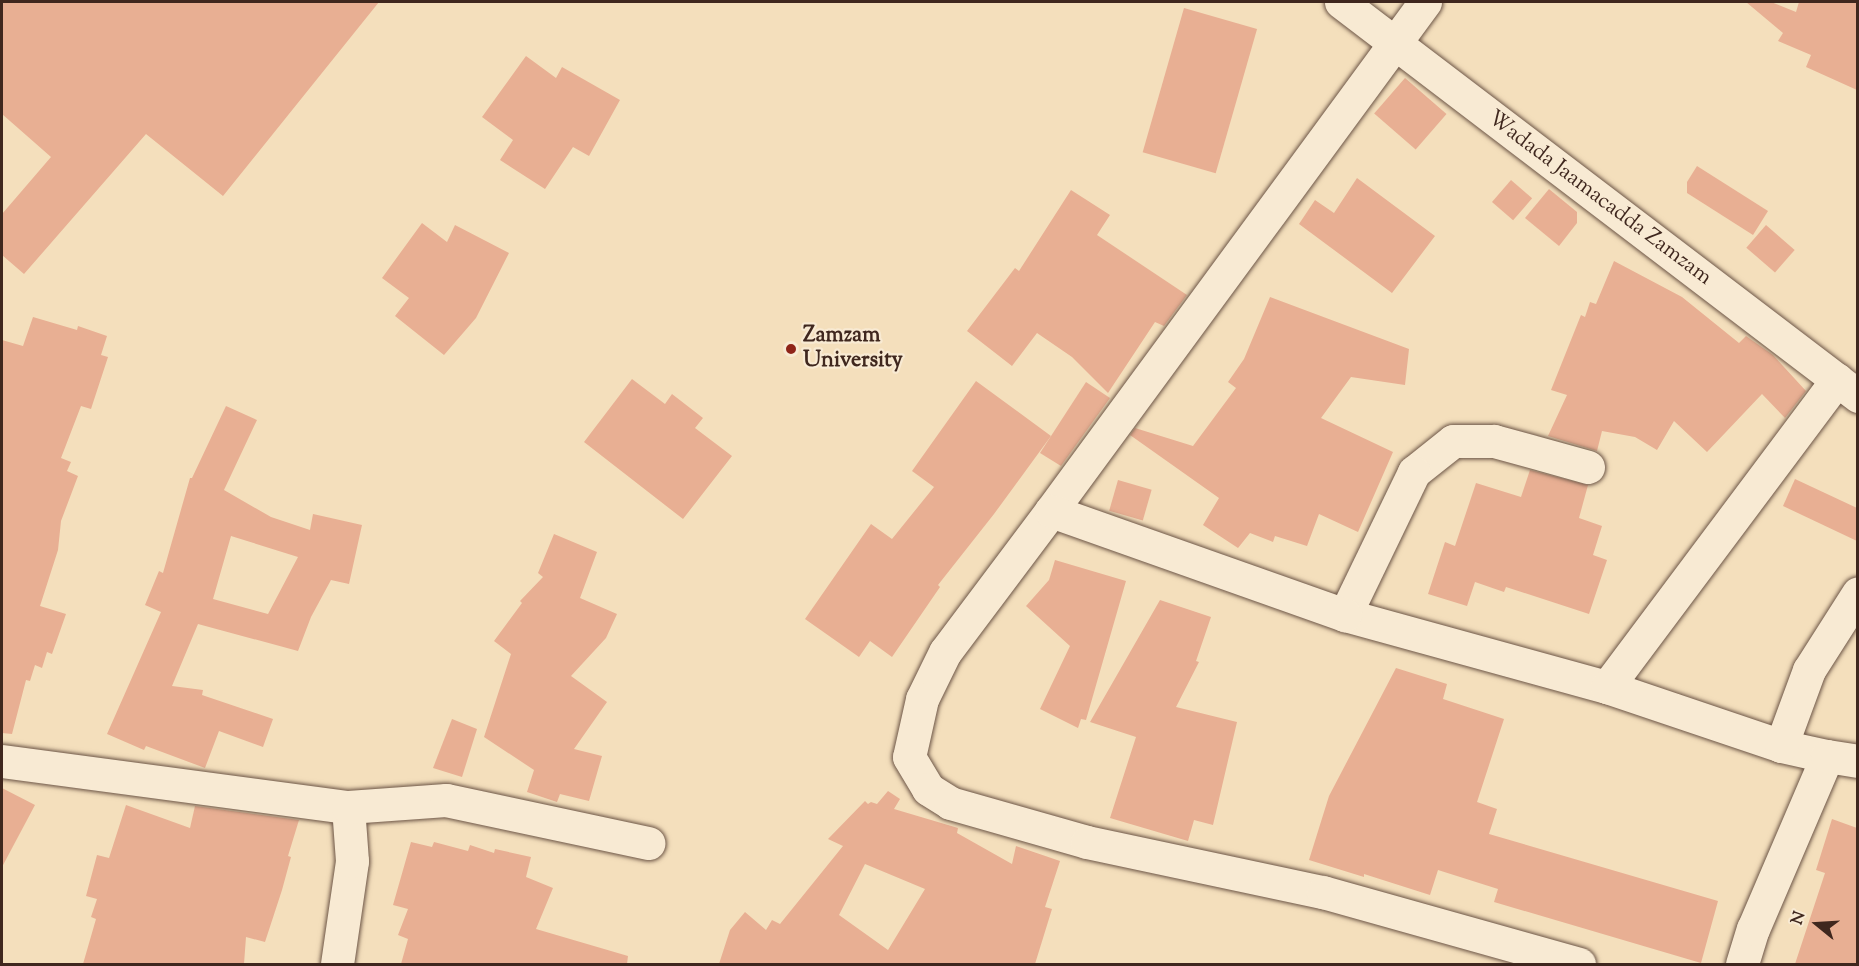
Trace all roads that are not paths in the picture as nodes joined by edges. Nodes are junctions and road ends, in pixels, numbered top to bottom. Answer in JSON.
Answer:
{"nodes":[{"id":1,"x":1341,"y":2,"type":"edge"},
{"id":2,"x":1425,"y":2,"type":"edge"},
{"id":3,"x":1394,"y":44,"type":"junction"},
{"id":4,"x":1847,"y":388,"type":"edge"},
{"id":5,"x":1588,"y":467,"type":"dead end"},
{"id":6,"x":1052,"y":511,"type":"junction"},
{"id":7,"x":1857,"y":593,"type":"edge"},
{"id":8,"x":1345,"y":615,"type":"junction"},
{"id":9,"x":1606,"y":687,"type":"junction"},
{"id":10,"x":1781,"y":746,"type":"junction"},
{"id":11,"x":1842,"y":758,"type":"edge"},
{"id":12,"x":2,"y":761,"type":"edge"},
{"id":13,"x":348,"y":807,"type":"junction"},
{"id":14,"x":648,"y":843,"type":"dead end"},
{"id":15,"x":337,"y":964,"type":"edge"},
{"id":16,"x":1579,"y":964,"type":"edge"},
{"id":17,"x":1742,"y":964,"type":"edge"}],
"edges":[{"from":1,"to":3,"type":"street","name":"Wadada Jaamacadda Zamzam"},
{"from":2,"to":3,"type":"street"},
{"from":3,"to":4,"type":"street","name":"Wadada Jaamacadda Zamzam"},
{"from":3,"to":6,"type":"street"},
{"from":4,"to":9,"type":"street"},
{"from":5,"to":8,"type":"street"},
{"from":6,"to":8,"type":"street"},
{"from":6,"to":16,"type":"street"},
{"from":7,"to":10,"type":"street"},
{"from":8,"to":9,"type":"street"},
{"from":9,"to":10,"type":"street"},
{"from":10,"to":11,"type":"street"},
{"from":11,"to":17,"type":"street"},
{"from":12,"to":13,"type":"street"},
{"from":13,"to":14,"type":"street"},
{"from":13,"to":15,"type":"street"}]}
